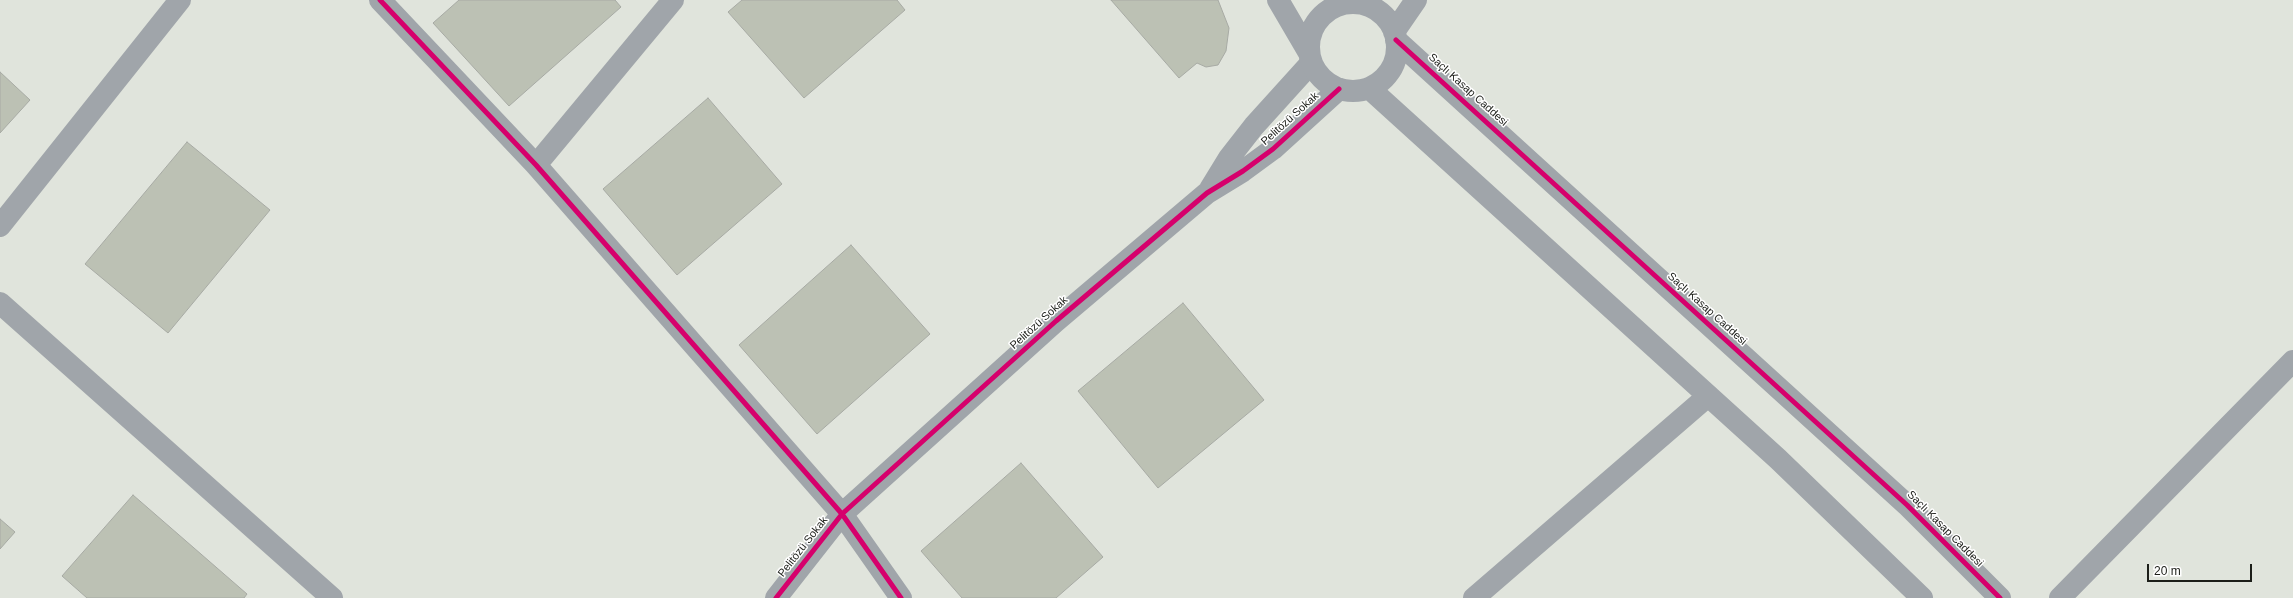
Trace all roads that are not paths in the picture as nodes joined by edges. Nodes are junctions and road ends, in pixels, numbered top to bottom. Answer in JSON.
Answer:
{"nodes":[{"id":1,"x":180,"y":0,"type":"edge"},
{"id":2,"x":380,"y":0,"type":"edge"},
{"id":3,"x":673,"y":0,"type":"edge"},
{"id":4,"x":1278,"y":0,"type":"edge"},
{"id":5,"x":1416,"y":0,"type":"edge"},
{"id":6,"x":1351,"y":1,"type":"edge"},
{"id":7,"x":1395,"y":36,"type":"junction"},
{"id":8,"x":1310,"y":58,"type":"junction"},
{"id":9,"x":1369,"y":88,"type":"junction"},
{"id":10,"x":1339,"y":89,"type":"junction"},
{"id":11,"x":536,"y":165,"type":"junction"},
{"id":12,"x":1207,"y":193,"type":"junction"},
{"id":13,"x":0,"y":226,"type":"edge"},
{"id":14,"x":0,"y":303,"type":"edge"},
{"id":15,"x":2293,"y":361,"type":"edge"},
{"id":16,"x":1708,"y":396,"type":"junction"},
{"id":17,"x":842,"y":514,"type":"junction"},
{"id":18,"x":332,"y":598,"type":"edge"},
{"id":19,"x":776,"y":598,"type":"edge"},
{"id":20,"x":901,"y":598,"type":"edge"},
{"id":21,"x":1474,"y":598,"type":"edge"},
{"id":22,"x":1922,"y":598,"type":"edge"},
{"id":23,"x":2000,"y":598,"type":"edge"},
{"id":24,"x":2060,"y":598,"type":"edge"}],
"edges":[{"from":1,"to":13,"type":"street"},
{"from":2,"to":11,"type":"street"},
{"from":3,"to":11,"type":"street"},
{"from":4,"to":8,"type":"street"},
{"from":5,"to":7,"type":"street"},
{"from":6,"to":7,"type":"street"},
{"from":6,"to":8,"type":"street"},
{"from":7,"to":9,"type":"street"},
{"from":7,"to":23,"type":"street","name":"Saçlı Kasap Caddesi"},
{"from":8,"to":10,"type":"street"},
{"from":8,"to":12,"type":"street","name":"Pelitözü Sokak"},
{"from":9,"to":10,"type":"street"},
{"from":9,"to":16,"type":"street"},
{"from":10,"to":12,"type":"street","name":"Pelitözü Sokak"},
{"from":11,"to":17,"type":"street"},
{"from":12,"to":17,"type":"street","name":"Pelitözü Sokak"},
{"from":14,"to":18,"type":"street"},
{"from":15,"to":24,"type":"street"},
{"from":16,"to":21,"type":"street"},
{"from":16,"to":22,"type":"street"},
{"from":17,"to":19,"type":"street","name":"Pelitözü Sokak"},
{"from":17,"to":20,"type":"street"}]}
